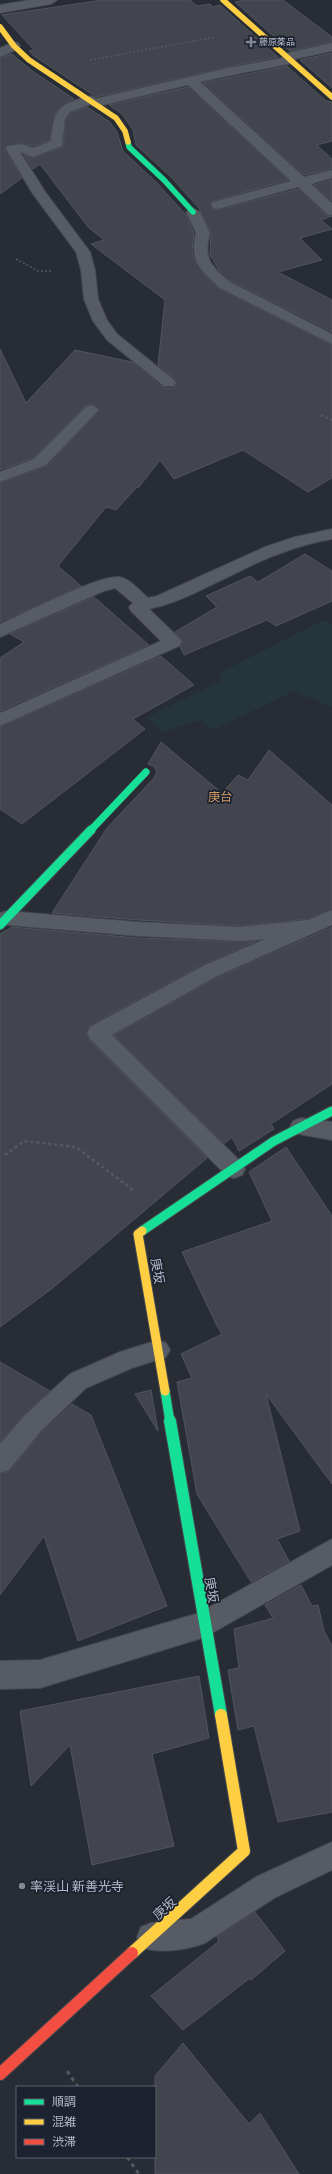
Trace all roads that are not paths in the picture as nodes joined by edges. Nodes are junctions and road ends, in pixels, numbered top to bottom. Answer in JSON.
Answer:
{"nodes":[{"id":1,"x":52,"y":0,"type":"edge"},
{"id":2,"x":223,"y":0,"type":"edge"},
{"id":3,"x":0,"y":9,"type":"edge"},
{"id":4,"x":0,"y":27,"type":"edge"},
{"id":5,"x":14,"y":46,"type":"junction"},
{"id":6,"x":332,"y":47,"type":"edge"},
{"id":7,"x":0,"y":53,"type":"edge"},
{"id":8,"x":289,"y":58,"type":"junction"},
{"id":9,"x":232,"y":71,"type":"joint"},
{"id":10,"x":191,"y":81,"type":"junction"},
{"id":11,"x":332,"y":97,"type":"edge"},
{"id":12,"x":93,"y":101,"type":"junction"},
{"id":13,"x":332,"y":174,"type":"edge"},
{"id":14,"x":301,"y":182,"type":"junction"},
{"id":15,"x":218,"y":205,"type":"dead end"},
{"id":16,"x":332,"y":211,"type":"edge"},
{"id":17,"x":193,"y":212,"type":"joint"},
{"id":18,"x":332,"y":340,"type":"edge"},
{"id":19,"x":169,"y":383,"type":"dead end"},
{"id":20,"x":91,"y":410,"type":"dead end"},
{"id":21,"x":0,"y":477,"type":"edge"},
{"id":22,"x":332,"y":534,"type":"edge"},
{"id":23,"x":145,"y":604,"type":"junction"},
{"id":24,"x":0,"y":631,"type":"edge"},
{"id":25,"x":0,"y":720,"type":"edge"},
{"id":26,"x":146,"y":772,"type":"dead end"},
{"id":27,"x":332,"y":917,"type":"edge"},
{"id":28,"x":3,"y":922,"type":"edge"},
{"id":29,"x":311,"y":927,"type":"junction"},
{"id":30,"x":332,"y":1111,"type":"edge"},
{"id":31,"x":301,"y":1127,"type":"junction"},
{"id":32,"x":332,"y":1130,"type":"edge"},
{"id":33,"x":234,"y":1169,"type":"junction"},
{"id":34,"x":158,"y":1350,"type":"junction"},
{"id":35,"x":0,"y":1462,"type":"edge"},
{"id":36,"x":332,"y":1551,"type":"edge"},
{"id":37,"x":205,"y":1624,"type":"junction"},
{"id":38,"x":0,"y":1675,"type":"edge"},
{"id":39,"x":332,"y":1856,"type":"edge"},
{"id":40,"x":151,"y":1937,"type":"junction"},
{"id":41,"x":0,"y":2074,"type":"edge"}],
"edges":[{"from":1,"to":3,"type":"street"},
{"from":2,"to":8,"type":"street"},
{"from":4,"to":5,"type":"street"},
{"from":5,"to":7,"type":"street"},
{"from":5,"to":12,"type":"street"},
{"from":6,"to":8,"type":"lane"},
{"from":8,"to":9,"type":"lane"},
{"from":8,"to":11,"type":"street"},
{"from":9,"to":10,"type":"street"},
{"from":10,"to":12,"type":"street"},
{"from":10,"to":14,"type":"street"},
{"from":12,"to":17,"type":"street"},
{"from":12,"to":19,"type":"lane"},
{"from":13,"to":14,"type":"street"},
{"from":14,"to":15,"type":"street"},
{"from":14,"to":16,"type":"street"},
{"from":17,"to":18,"type":"lane"},
{"from":20,"to":21,"type":"lane"},
{"from":22,"to":23,"type":"lane"},
{"from":23,"to":24,"type":"lane"},
{"from":23,"to":25,"type":"lane"},
{"from":26,"to":28,"type":"street"},
{"from":27,"to":29,"type":"lane"},
{"from":28,"to":29,"type":"lane"},
{"from":29,"to":33,"type":"lane"},
{"from":30,"to":31,"type":"street","name":"庚坂"},
{"from":31,"to":32,"type":"lane"},
{"from":31,"to":33,"type":"street","name":"庚坂"},
{"from":33,"to":34,"type":"street","name":"庚坂"},
{"from":34,"to":35,"type":"lane"},
{"from":34,"to":37,"type":"street","name":"庚坂"},
{"from":36,"to":37,"type":"street"},
{"from":37,"to":38,"type":"street"},
{"from":37,"to":40,"type":"street","name":"庚坂"},
{"from":39,"to":40,"type":"lane"},
{"from":40,"to":41,"type":"street","name":"庚坂"}]}
